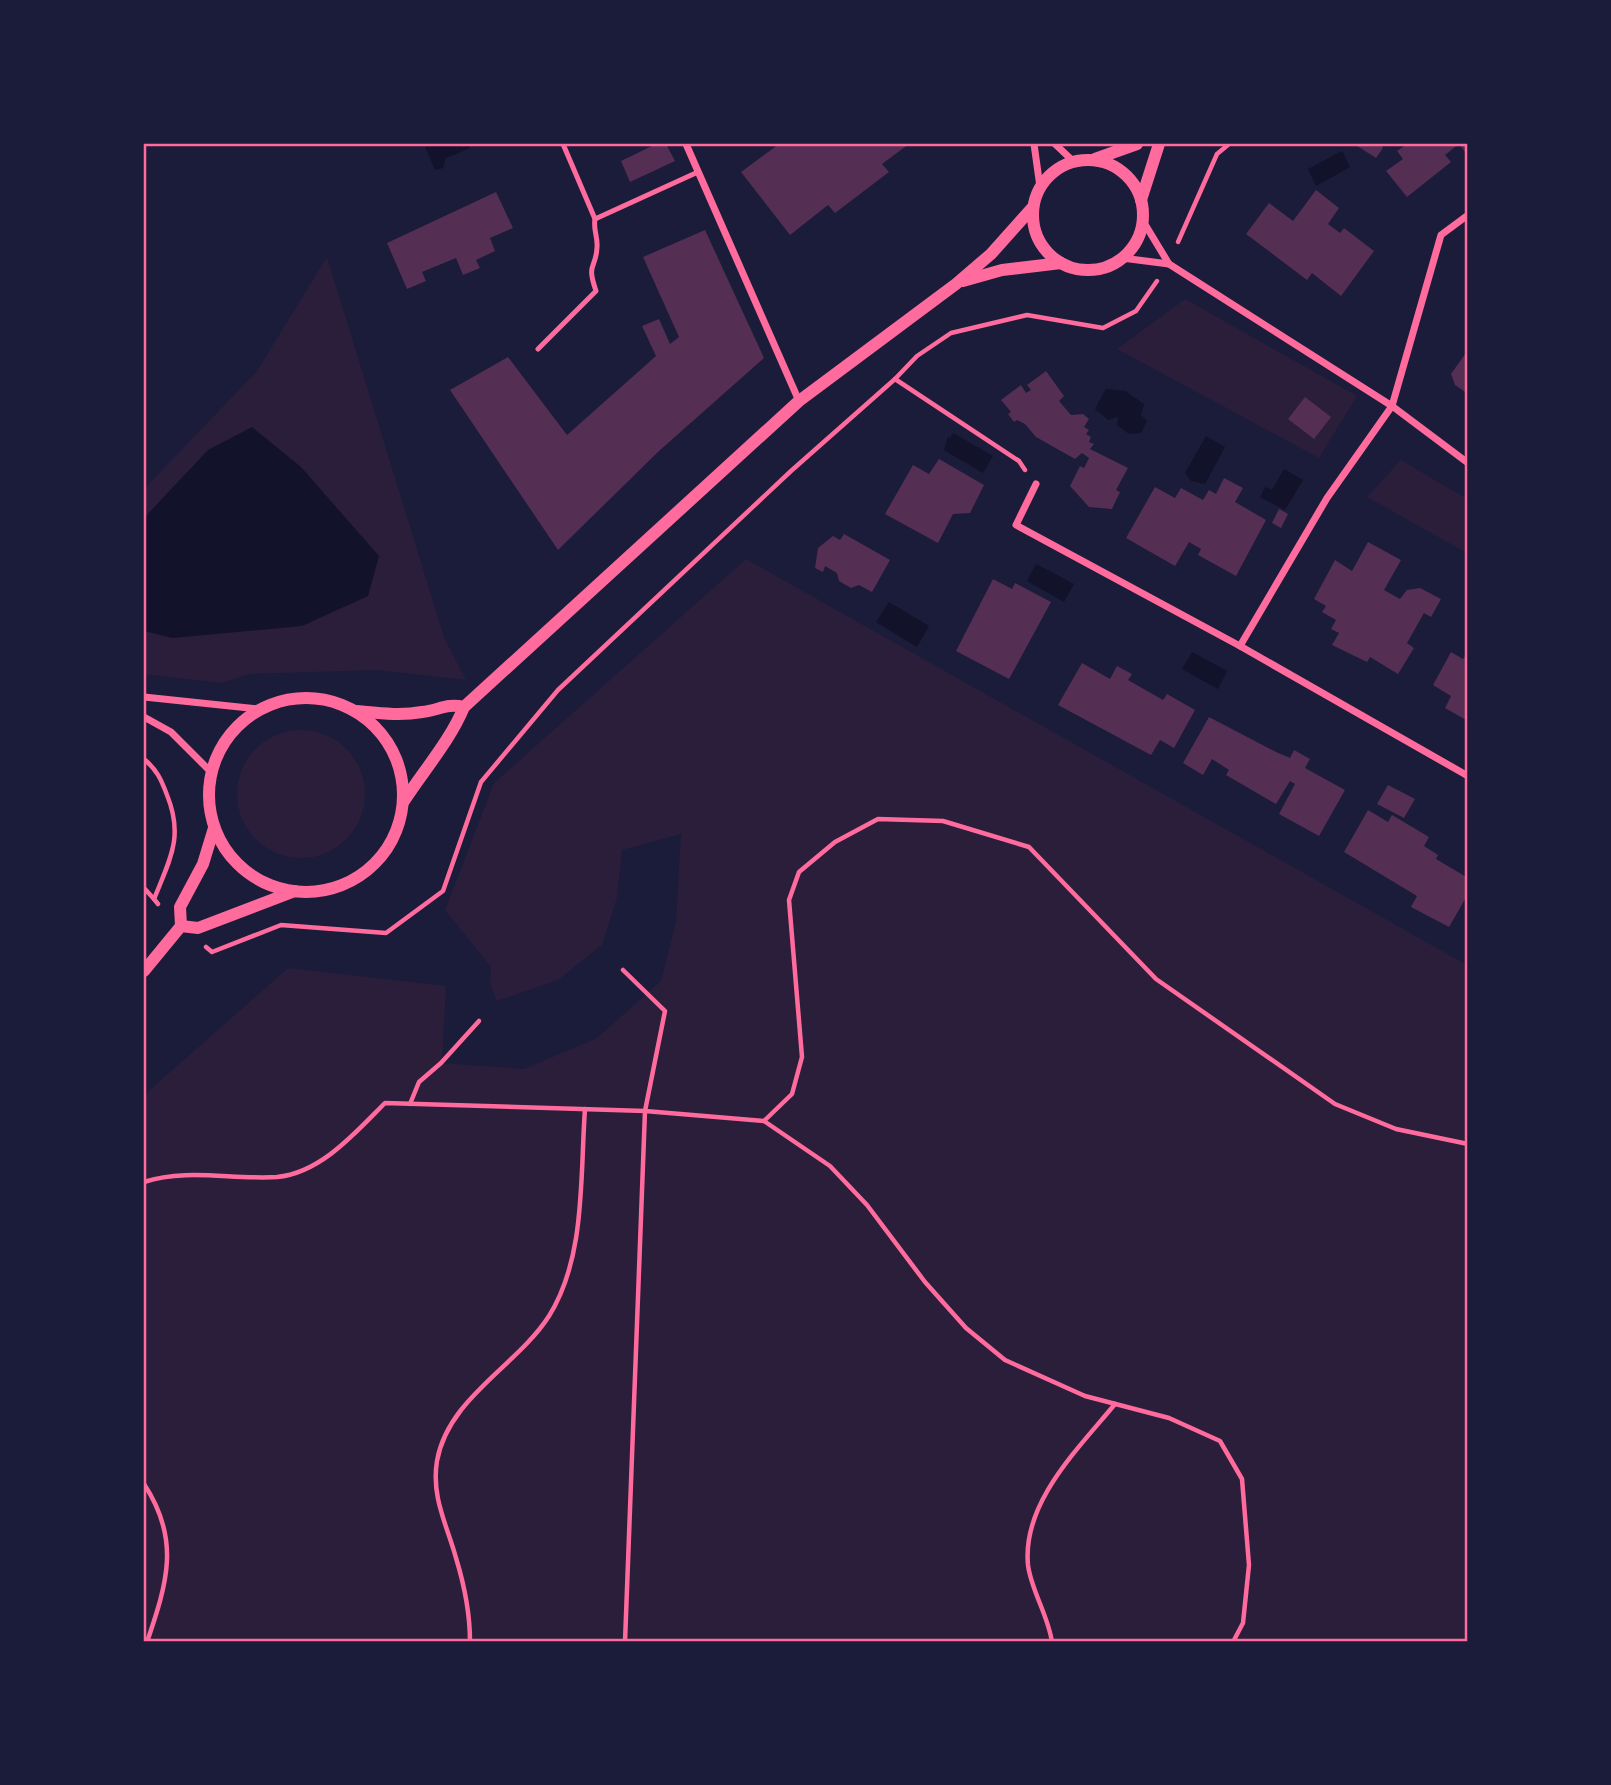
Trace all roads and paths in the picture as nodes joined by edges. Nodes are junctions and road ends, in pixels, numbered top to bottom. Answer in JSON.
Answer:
{"nodes":[{"id":1,"x":563,"y":144,"type":"edge"},
{"id":2,"x":686,"y":144,"type":"edge"},
{"id":3,"x":1034,"y":144,"type":"edge"},
{"id":4,"x":1055,"y":144,"type":"edge"},
{"id":5,"x":1137,"y":144,"type":"edge"},
{"id":6,"x":1159,"y":144,"type":"edge"},
{"id":7,"x":1229,"y":144,"type":"edge"},
{"id":8,"x":1095,"y":159,"type":"junction"},
{"id":9,"x":1073,"y":161,"type":"junction"},
{"id":10,"x":698,"y":172,"type":"junction"},
{"id":11,"x":1040,"y":187,"type":"junction"},
{"id":12,"x":1141,"y":200,"type":"junction"},
{"id":13,"x":1033,"y":207,"type":"junction"},
{"id":14,"x":1468,"y":215,"type":"edge"},
{"id":15,"x":595,"y":219,"type":"junction"},
{"id":16,"x":1143,"y":221,"type":"junction"},
{"id":17,"x":1122,"y":258,"type":"junction"},
{"id":18,"x":1060,"y":263,"type":"junction"},
{"id":19,"x":1169,"y":264,"type":"junction"},
{"id":20,"x":956,"y":284,"type":"junction"},
{"id":21,"x":538,"y":349,"type":"dead end"},
{"id":22,"x":895,"y":379,"type":"junction"},
{"id":23,"x":799,"y":401,"type":"junction"},
{"id":24,"x":1392,"y":407,"type":"junction"},
{"id":25,"x":1468,"y":463,"type":"edge"},
{"id":26,"x":1036,"y":484,"type":"joint"},
{"id":27,"x":1240,"y":646,"type":"junction"},
{"id":28,"x":144,"y":697,"type":"edge"},
{"id":29,"x":464,"y":707,"type":"junction"},
{"id":30,"x":259,"y":709,"type":"junction"},
{"id":31,"x":356,"y":711,"type":"junction"},
{"id":32,"x":144,"y":717,"type":"edge"},
{"id":33,"x":144,"y":759,"type":"edge"},
{"id":34,"x":211,"y":772,"type":"junction"},
{"id":35,"x":1468,"y":776,"type":"edge"},
{"id":36,"x":404,"y":801,"type":"junction"},
{"id":37,"x":214,"y":828,"type":"junction"},
{"id":38,"x":144,"y":888,"type":"edge"},
{"id":39,"x":295,"y":891,"type":"junction"},
{"id":40,"x":154,"y":899,"type":"junction"},
{"id":41,"x":181,"y":926,"type":"junction"},
{"id":42,"x":623,"y":970,"type":"dead end"},
{"id":43,"x":144,"y":971,"type":"edge"},
{"id":44,"x":479,"y":1021,"type":"dead end"},
{"id":45,"x":410,"y":1104,"type":"junction"},
{"id":46,"x":585,"y":1109,"type":"junction"},
{"id":47,"x":645,"y":1111,"type":"junction"},
{"id":48,"x":764,"y":1121,"type":"junction"},
{"id":49,"x":1468,"y":1144,"type":"edge"},
{"id":50,"x":144,"y":1182,"type":"edge"},
{"id":51,"x":1115,"y":1404,"type":"junction"},
{"id":52,"x":144,"y":1484,"type":"edge"},
{"id":53,"x":147,"y":1642,"type":"edge"},
{"id":54,"x":470,"y":1642,"type":"edge"},
{"id":55,"x":625,"y":1642,"type":"edge"},
{"id":56,"x":1052,"y":1642,"type":"edge"},
{"id":57,"x":1233,"y":1642,"type":"edge"}],
"edges":[{"from":1,"to":15,"type":"lane"},
{"from":2,"to":10,"type":"street"},
{"from":3,"to":11,"type":"street"},
{"from":4,"to":9,"type":"street"},
{"from":5,"to":8,"type":"street"},
{"from":6,"to":12,"type":"street"},
{"from":7,"to":19,"type":"path"},
{"from":8,"to":9,"type":"street"},
{"from":8,"to":12,"type":"street"},
{"from":9,"to":11,"type":"street"},
{"from":10,"to":15,"type":"lane"},
{"from":10,"to":23,"type":"street"},
{"from":11,"to":13,"type":"street"},
{"from":12,"to":16,"type":"street"},
{"from":13,"to":18,"type":"street"},
{"from":13,"to":20,"type":"street"},
{"from":14,"to":24,"type":"street"},
{"from":15,"to":21,"type":"lane"},
{"from":16,"to":17,"type":"street"},
{"from":16,"to":19,"type":"street"},
{"from":17,"to":18,"type":"street"},
{"from":17,"to":19,"type":"street"},
{"from":18,"to":20,"type":"street"},
{"from":19,"to":22,"type":"path"},
{"from":19,"to":24,"type":"street"},
{"from":20,"to":23,"type":"street"},
{"from":22,"to":26,"type":"path"},
{"from":22,"to":41,"type":"path"},
{"from":23,"to":29,"type":"street"},
{"from":24,"to":25,"type":"street"},
{"from":24,"to":27,"type":"street"},
{"from":26,"to":27,"type":"street"},
{"from":27,"to":35,"type":"street"},
{"from":28,"to":30,"type":"street"},
{"from":29,"to":31,"type":"street"},
{"from":29,"to":36,"type":"street"},
{"from":30,"to":31,"type":"street"},
{"from":30,"to":34,"type":"street"},
{"from":31,"to":36,"type":"street"},
{"from":32,"to":34,"type":"street"},
{"from":33,"to":40,"type":"path"},
{"from":34,"to":37,"type":"street"},
{"from":36,"to":39,"type":"street"},
{"from":37,"to":39,"type":"street"},
{"from":37,"to":41,"type":"street"},
{"from":38,"to":40,"type":"path"},
{"from":39,"to":41,"type":"street"},
{"from":40,"to":41,"type":"path"},
{"from":41,"to":43,"type":"street"},
{"from":42,"to":47,"type":"path"},
{"from":44,"to":45,"type":"path"},
{"from":45,"to":46,"type":"path"},
{"from":45,"to":50,"type":"path"},
{"from":46,"to":47,"type":"path"},
{"from":46,"to":54,"type":"path"},
{"from":47,"to":48,"type":"path"},
{"from":47,"to":55,"type":"path"},
{"from":48,"to":49,"type":"path"},
{"from":48,"to":51,"type":"path"},
{"from":51,"to":56,"type":"path"},
{"from":51,"to":57,"type":"path"},
{"from":52,"to":53,"type":"path"}]}
